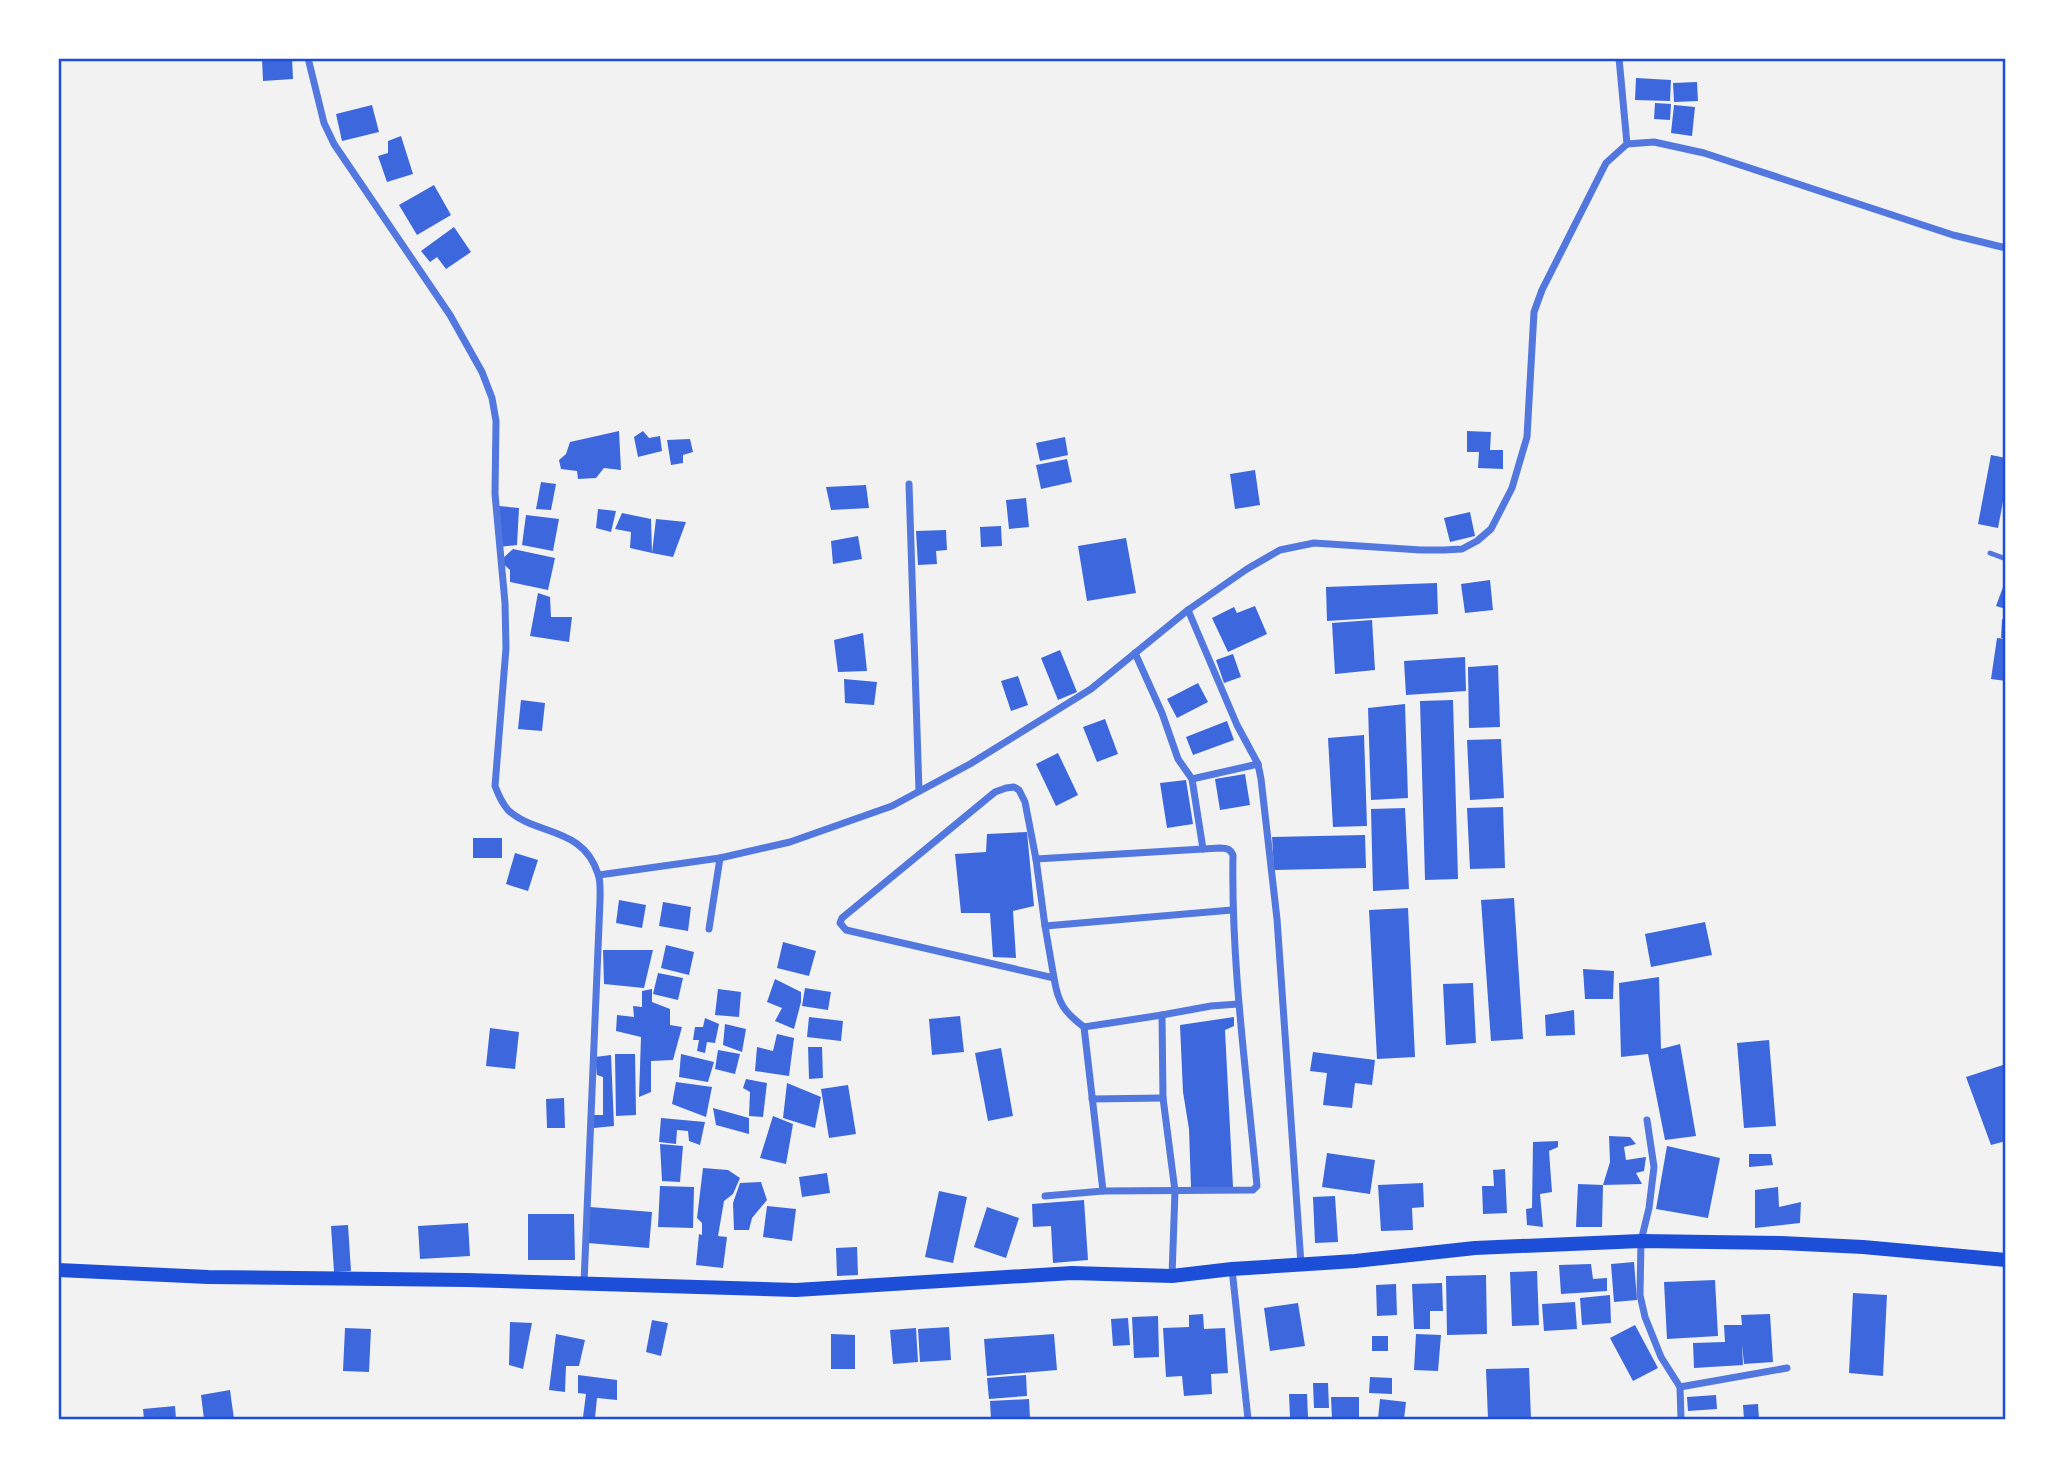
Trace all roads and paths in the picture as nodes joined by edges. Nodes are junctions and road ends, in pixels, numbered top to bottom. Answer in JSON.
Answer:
{"nodes":[{"id":1,"x":308,"y":58,"type":"edge"},
{"id":2,"x":1619,"y":58,"type":"edge"},
{"id":3,"x":1627,"y":144,"type":"junction"},
{"id":4,"x":2006,"y":248,"type":"edge"},
{"id":5,"x":909,"y":484,"type":"dead end"},
{"id":6,"x":1990,"y":553,"type":"dead end"},
{"id":7,"x":2006,"y":559,"type":"edge"},
{"id":8,"x":1188,"y":610,"type":"junction"},
{"id":9,"x":1135,"y":653,"type":"junction"},
{"id":10,"x":1258,"y":764,"type":"junction"},
{"id":11,"x":1192,"y":779,"type":"junction"},
{"id":12,"x":919,"y":791,"type":"junction"},
{"id":13,"x":1203,"y":849,"type":"junction"},
{"id":14,"x":720,"y":858,"type":"junction"},
{"id":15,"x":1036,"y":859,"type":"junction"},
{"id":16,"x":599,"y":875,"type":"junction"},
{"id":17,"x":1232,"y":910,"type":"junction"},
{"id":18,"x":1045,"y":926,"type":"junction"},
{"id":19,"x":709,"y":929,"type":"dead end"},
{"id":20,"x":1054,"y":978,"type":"junction"},
{"id":21,"x":1238,"y":1004,"type":"junction"},
{"id":22,"x":1162,"y":1015,"type":"junction"},
{"id":23,"x":1084,"y":1027,"type":"junction"},
{"id":24,"x":1163,"y":1098,"type":"junction"},
{"id":25,"x":1092,"y":1099,"type":"junction"},
{"id":26,"x":1647,"y":1120,"type":"dead end"},
{"id":27,"x":1103,"y":1191,"type":"junction"},
{"id":28,"x":1175,"y":1191,"type":"junction"},
{"id":29,"x":1045,"y":1196,"type":"dead end"},
{"id":30,"x":1641,"y":1241,"type":"junction"},
{"id":31,"x":2006,"y":1260,"type":"edge"},
{"id":32,"x":1301,"y":1265,"type":"junction"},
{"id":33,"x":1232,"y":1269,"type":"junction"},
{"id":34,"x":58,"y":1270,"type":"edge"},
{"id":35,"x":1172,"y":1276,"type":"junction"},
{"id":36,"x":584,"y":1283,"type":"junction"},
{"id":37,"x":1787,"y":1368,"type":"dead end"},
{"id":38,"x":1679,"y":1387,"type":"junction"},
{"id":39,"x":1248,"y":1419,"type":"edge"},
{"id":40,"x":1681,"y":1419,"type":"edge"}],
"edges":[{"from":1,"to":16,"type":"street"},
{"from":2,"to":3,"type":"street"},
{"from":3,"to":4,"type":"street"},
{"from":3,"to":8,"type":"street"},
{"from":5,"to":12,"type":"street"},
{"from":6,"to":7,"type":"lane"},
{"from":8,"to":9,"type":"street"},
{"from":8,"to":10,"type":"street"},
{"from":9,"to":11,"type":"street"},
{"from":9,"to":12,"type":"street"},
{"from":10,"to":11,"type":"street"},
{"from":10,"to":32,"type":"street"},
{"from":11,"to":13,"type":"street"},
{"from":12,"to":14,"type":"street"},
{"from":13,"to":15,"type":"street"},
{"from":13,"to":17,"type":"street"},
{"from":14,"to":16,"type":"street"},
{"from":14,"to":19,"type":"street"},
{"from":15,"to":18,"type":"street"},
{"from":15,"to":20,"type":"street"},
{"from":16,"to":36,"type":"street"},
{"from":17,"to":18,"type":"street"},
{"from":17,"to":21,"type":"street"},
{"from":18,"to":20,"type":"street"},
{"from":20,"to":23,"type":"street"},
{"from":21,"to":22,"type":"street"},
{"from":21,"to":28,"type":"street"},
{"from":22,"to":23,"type":"street"},
{"from":22,"to":24,"type":"street"},
{"from":23,"to":25,"type":"street"},
{"from":24,"to":25,"type":"street"},
{"from":24,"to":28,"type":"street"},
{"from":25,"to":27,"type":"street"},
{"from":26,"to":30,"type":"street"},
{"from":27,"to":28,"type":"street"},
{"from":27,"to":29,"type":"street"},
{"from":28,"to":35,"type":"street"},
{"from":30,"to":31,"type":"main road"},
{"from":30,"to":32,"type":"main road"},
{"from":30,"to":38,"type":"street"},
{"from":32,"to":33,"type":"main road"},
{"from":33,"to":35,"type":"main road"},
{"from":33,"to":39,"type":"street"},
{"from":34,"to":36,"type":"main road"},
{"from":35,"to":36,"type":"main road"},
{"from":37,"to":38,"type":"street"},
{"from":38,"to":40,"type":"street"}]}
